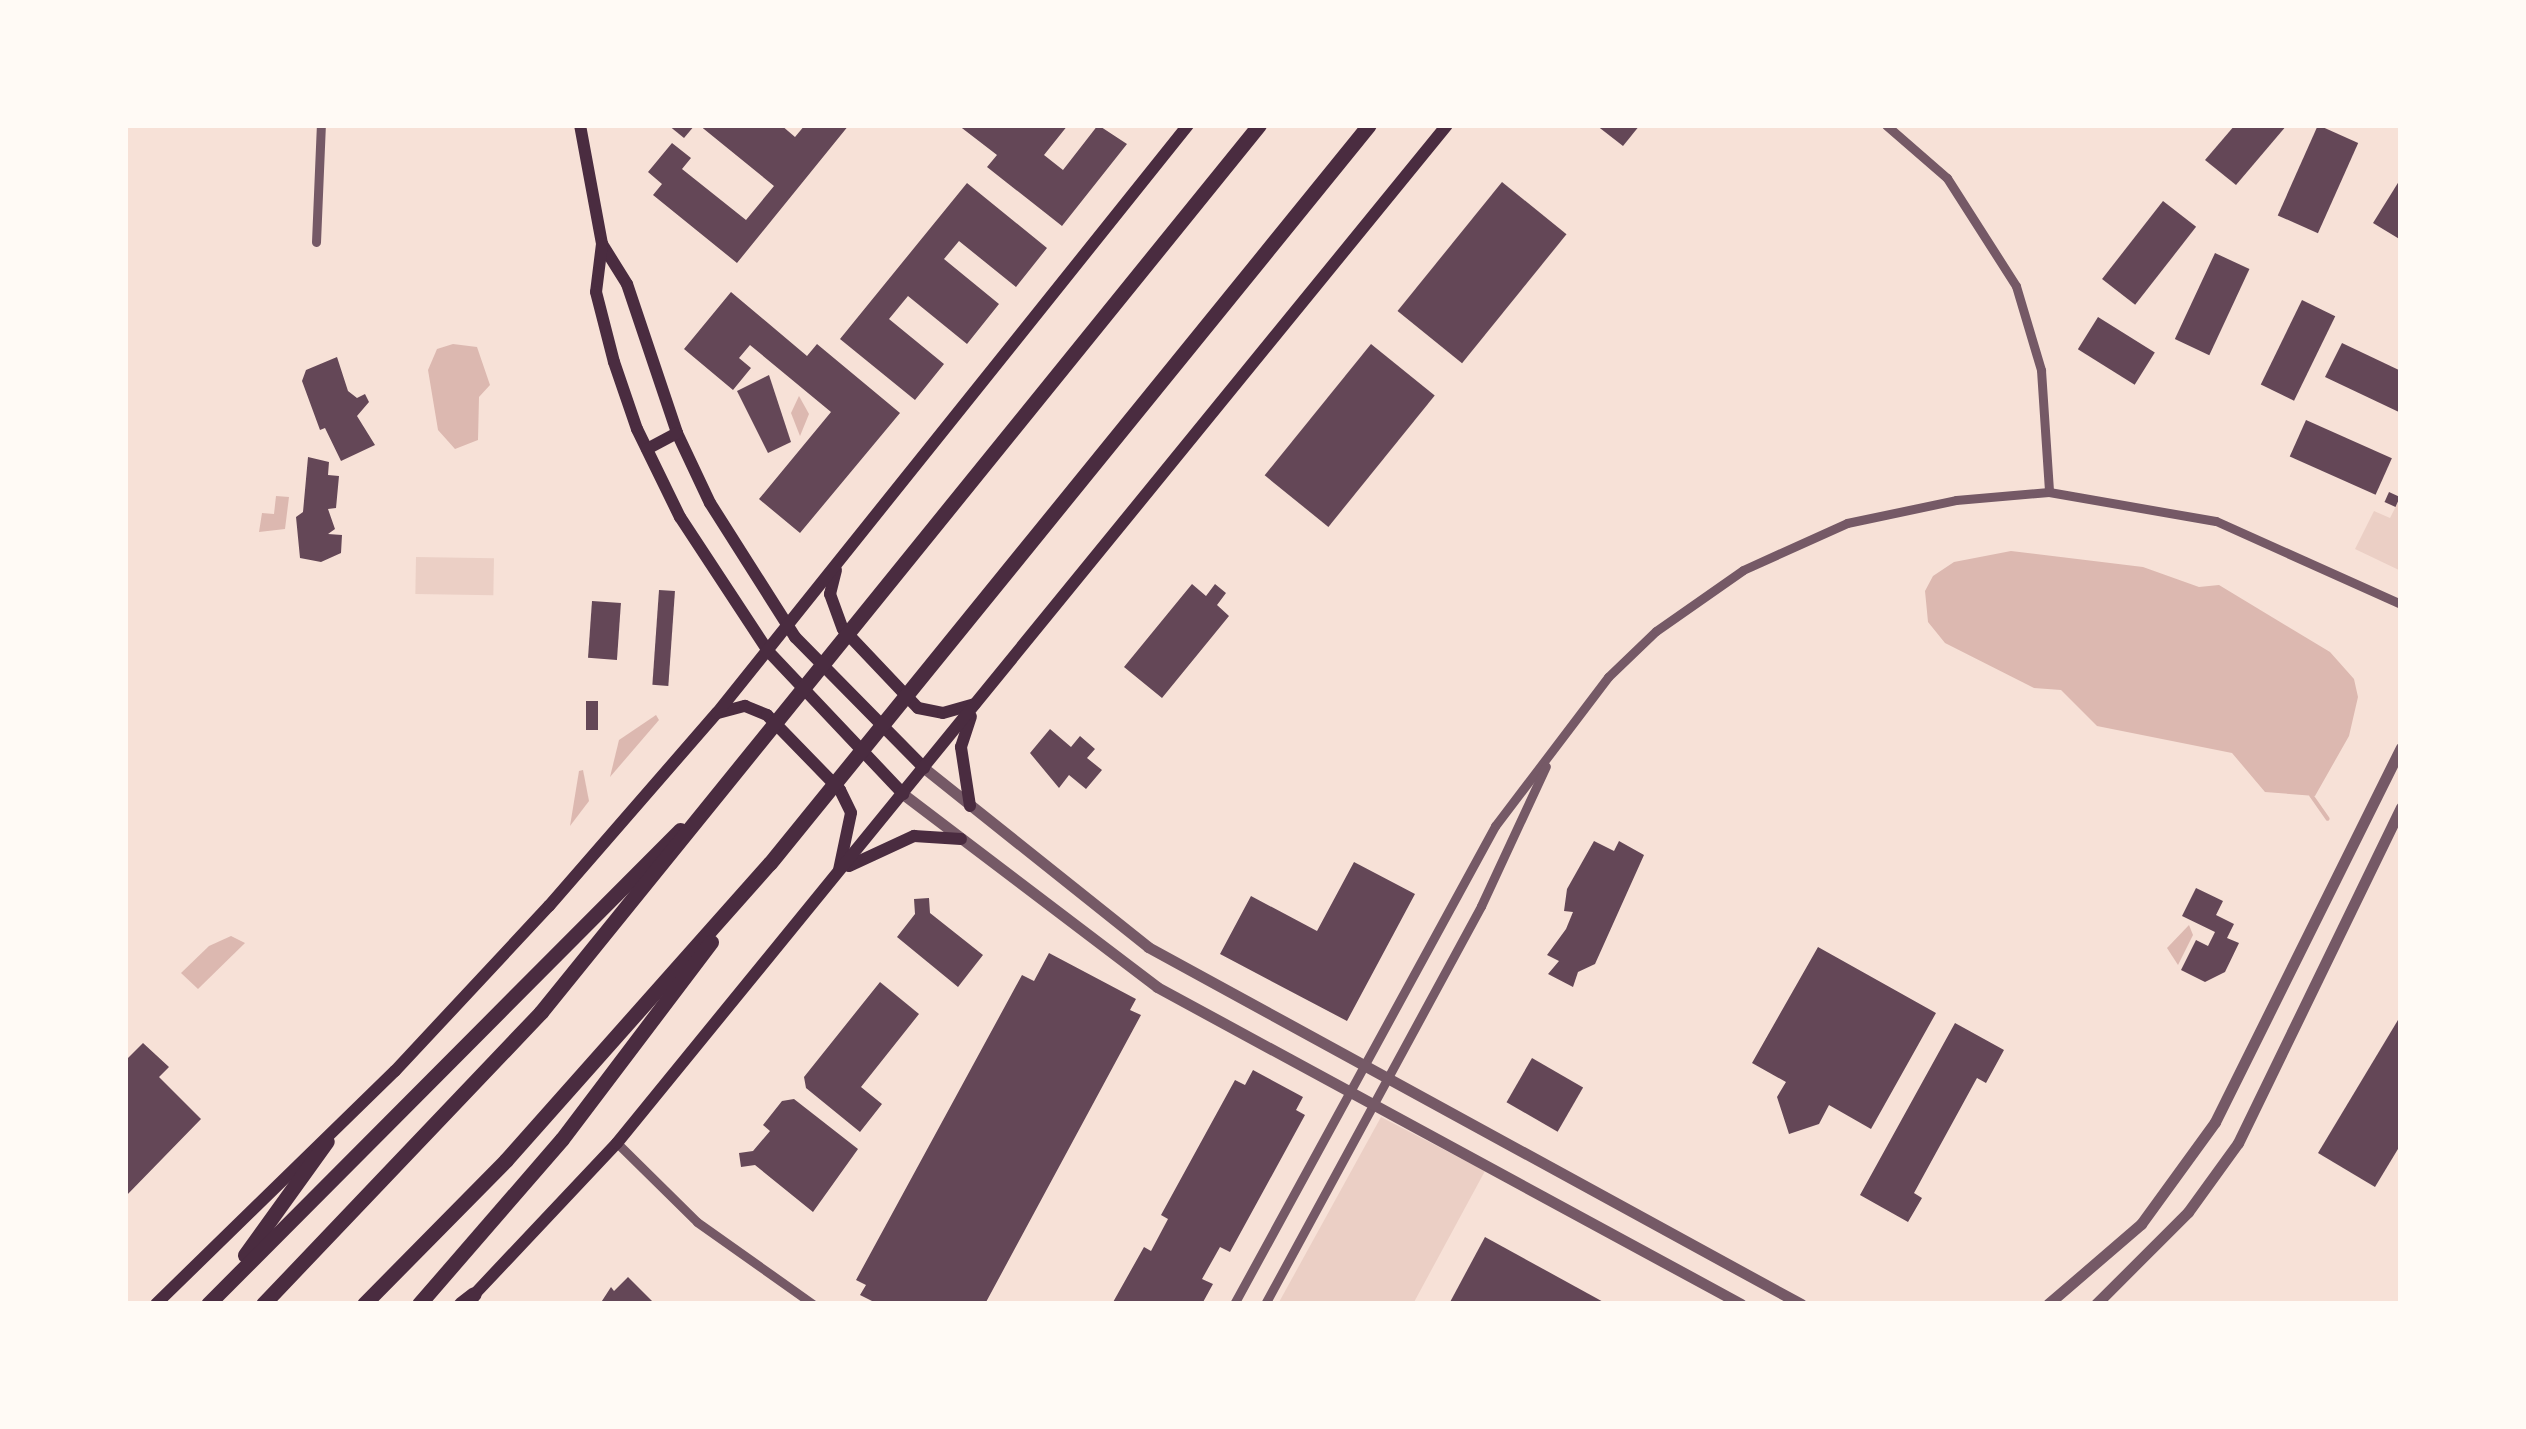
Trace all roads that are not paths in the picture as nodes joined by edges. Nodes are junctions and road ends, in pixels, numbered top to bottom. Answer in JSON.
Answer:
{"nodes":[{"id":1,"x":321,"y":125,"type":"edge"},
{"id":2,"x":580,"y":125,"type":"edge"},
{"id":3,"x":1188,"y":125,"type":"edge"},
{"id":4,"x":1259,"y":125,"type":"edge"},
{"id":5,"x":1369,"y":125,"type":"edge"},
{"id":6,"x":1447,"y":125,"type":"edge"},
{"id":7,"x":1886,"y":125,"type":"edge"},
{"id":8,"x":316,"y":242,"type":"dead end"},
{"id":9,"x":602,"y":244,"type":"junction"},
{"id":10,"x":676,"y":433,"type":"junction"},
{"id":11,"x":647,"y":448,"type":"junction"},
{"id":12,"x":2048,"y":492,"type":"junction"},
{"id":13,"x":838,"y":563,"type":"junction"},
{"id":14,"x":2401,"y":604,"type":"edge"},
{"id":15,"x":789,"y":623,"type":"junction"},
{"id":16,"x":768,"y":651,"type":"junction"},
{"id":17,"x":978,"y":704,"type":"junction"},
{"id":18,"x":717,"y":713,"type":"junction"},
{"id":19,"x":2401,"y":748,"type":"edge"},
{"id":20,"x":1551,"y":754,"type":"junction"},
{"id":21,"x":924,"y":768,"type":"junction"},
{"id":22,"x":740,"y":771,"type":"junction"},
{"id":23,"x":903,"y":794,"type":"junction"},
{"id":24,"x":970,"y":806,"type":"junction"},
{"id":25,"x":2401,"y":808,"type":"edge"},
{"id":26,"x":962,"y":838,"type":"junction"},
{"id":27,"x":770,"y":862,"type":"junction"},
{"id":28,"x":838,"y":872,"type":"junction"},
{"id":29,"x":1361,"y":1068,"type":"junction"},
{"id":30,"x":1385,"y":1081,"type":"junction"},
{"id":31,"x":1348,"y":1091,"type":"junction"},
{"id":32,"x":1373,"y":1104,"type":"junction"},
{"id":33,"x":326,"y":1141,"type":"junction"},
{"id":34,"x":617,"y":1143,"type":"junction"},
{"id":35,"x":267,"y":1300,"type":"edge"},
{"id":36,"x":466,"y":1301,"type":"edge"},
{"id":37,"x":156,"y":1304,"type":"edge"},
{"id":38,"x":206,"y":1304,"type":"edge"},
{"id":39,"x":364,"y":1304,"type":"edge"},
{"id":40,"x":420,"y":1304,"type":"edge"},
{"id":41,"x":813,"y":1304,"type":"edge"},
{"id":42,"x":1234,"y":1304,"type":"edge"},
{"id":43,"x":1264,"y":1304,"type":"edge"},
{"id":44,"x":1741,"y":1304,"type":"edge"},
{"id":45,"x":1801,"y":1304,"type":"edge"},
{"id":46,"x":2048,"y":1304,"type":"edge"},
{"id":47,"x":2096,"y":1304,"type":"edge"}],
"edges":[{"from":1,"to":8,"type":"street"},
{"from":2,"to":9,"type":"main road"},
{"from":3,"to":13,"type":"main road"},
{"from":4,"to":22,"type":"highway"},
{"from":5,"to":27,"type":"highway"},
{"from":6,"to":17,"type":"main road"},
{"from":7,"to":12,"type":"street"},
{"from":9,"to":10,"type":"main road"},
{"from":9,"to":11,"type":"main road"},
{"from":10,"to":11,"type":"main road"},
{"from":10,"to":15,"type":"main road"},
{"from":11,"to":16,"type":"main road"},
{"from":12,"to":14,"type":"street"},
{"from":12,"to":20,"type":"street"},
{"from":13,"to":15,"type":"main road"},
{"from":13,"to":17,"type":"main road"},
{"from":15,"to":16,"type":"main road"},
{"from":15,"to":21,"type":"main road"},
{"from":16,"to":18,"type":"main road"},
{"from":16,"to":23,"type":"main road"},
{"from":17,"to":21,"type":"main road"},
{"from":17,"to":24,"type":"main road"},
{"from":18,"to":28,"type":"main road"},
{"from":18,"to":33,"type":"main road"},
{"from":19,"to":46,"type":"street"},
{"from":20,"to":29,"type":"street"},
{"from":20,"to":30,"type":"street"},
{"from":21,"to":23,"type":"main road"},
{"from":21,"to":24,"type":"street"},
{"from":22,"to":35,"type":"highway"},
{"from":22,"to":38,"type":"highway"},
{"from":23,"to":26,"type":"street"},
{"from":23,"to":28,"type":"main road"},
{"from":24,"to":29,"type":"street"},
{"from":25,"to":47,"type":"street"},
{"from":26,"to":28,"type":"main road"},
{"from":26,"to":31,"type":"street"},
{"from":27,"to":39,"type":"highway"},
{"from":27,"to":40,"type":"highway"},
{"from":28,"to":34,"type":"main road"},
{"from":29,"to":30,"type":"street"},
{"from":29,"to":31,"type":"street"},
{"from":30,"to":32,"type":"street"},
{"from":30,"to":45,"type":"street"},
{"from":31,"to":32,"type":"street"},
{"from":31,"to":42,"type":"street"},
{"from":32,"to":43,"type":"street"},
{"from":32,"to":44,"type":"street"},
{"from":33,"to":37,"type":"main road"},
{"from":33,"to":38,"type":"highway"},
{"from":34,"to":36,"type":"main road"},
{"from":34,"to":41,"type":"street"}]}
